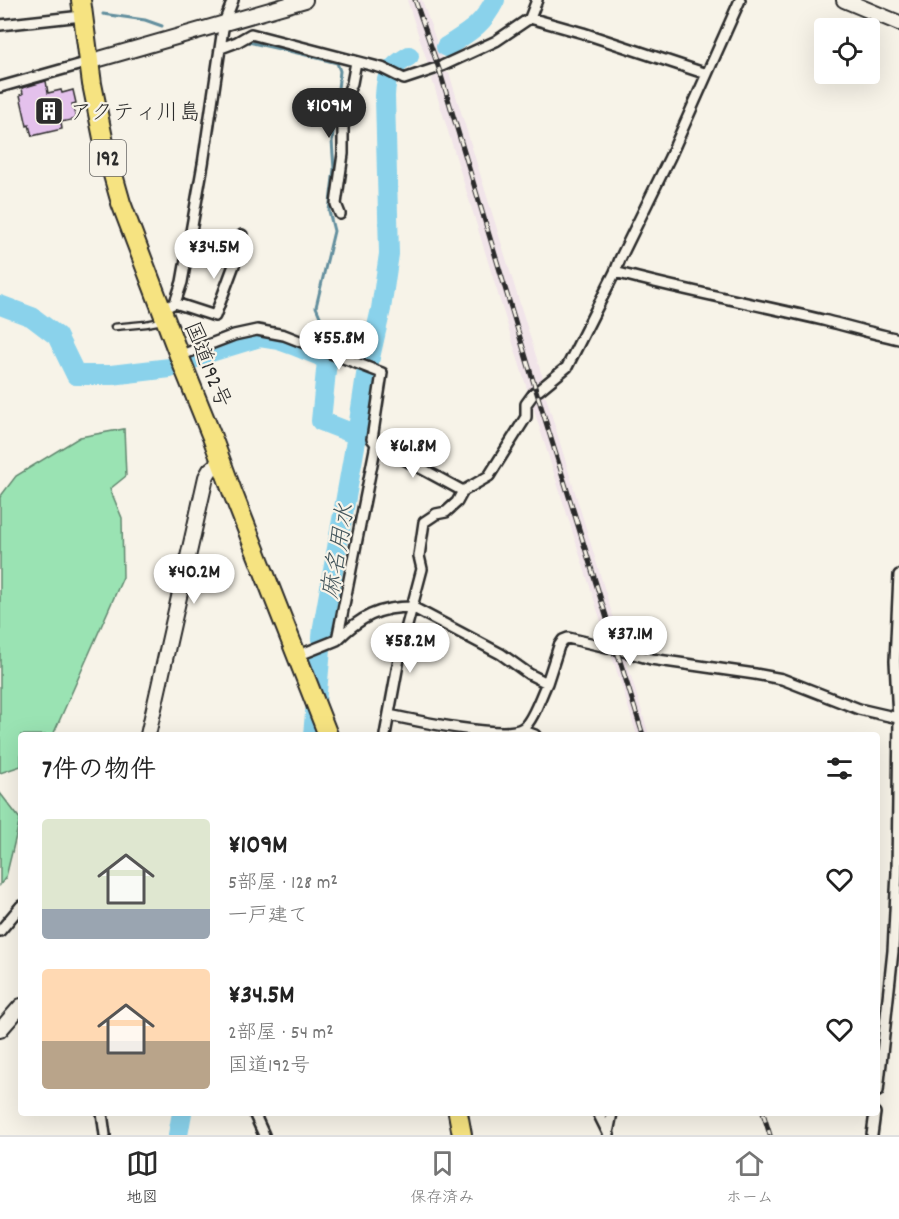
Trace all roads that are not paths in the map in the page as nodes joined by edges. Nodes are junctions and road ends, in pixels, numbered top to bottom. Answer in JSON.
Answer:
{"nodes":[{"id":1,"x":233,"y":0,"type":"edge"},
{"id":2,"x":305,"y":0,"type":"edge"},
{"id":3,"x":537,"y":0,"type":"edge"},
{"id":4,"x":740,"y":0,"type":"edge"},
{"id":5,"x":844,"y":0,"type":"edge"},
{"id":6,"x":82,"y":8,"type":"edge"},
{"id":7,"x":530,"y":18,"type":"junction"},
{"id":8,"x":224,"y":23,"type":"junction"},
{"id":9,"x":899,"y":23,"type":"edge"},
{"id":10,"x":0,"y":25,"type":"edge"},
{"id":11,"x":221,"y":48,"type":"junction"},
{"id":12,"x":356,"y":62,"type":"junction"},
{"id":13,"x":89,"y":63,"type":"junction"},
{"id":14,"x":706,"y":74,"type":"junction"},
{"id":15,"x":0,"y":87,"type":"edge"},
{"id":16,"x":340,"y":214,"type":"dead end"},
{"id":17,"x":242,"y":235,"type":"dead end"},
{"id":18,"x":615,"y":272,"type":"junction"},
{"id":19,"x":167,"y":311,"type":"junction"},
{"id":20,"x":114,"y":327,"type":"dead end"},
{"id":21,"x":899,"y":339,"type":"edge"},
{"id":22,"x":181,"y":361,"type":"junction"},
{"id":23,"x":376,"y":444,"type":"junction"},
{"id":24,"x":221,"y":461,"type":"junction"},
{"id":25,"x":463,"y":490,"type":"junction"},
{"id":26,"x":899,"y":575,"type":"edge"},
{"id":27,"x":412,"y":607,"type":"junction"},
{"id":28,"x":335,"y":641,"type":"junction"},
{"id":29,"x":304,"y":653,"type":"junction"},
{"id":30,"x":547,"y":683,"type":"junction"},
{"id":31,"x":389,"y":715,"type":"junction"},
{"id":32,"x":898,"y":718,"type":"edge"},
{"id":33,"x":521,"y":730,"type":"junction"},
{"id":34,"x":326,"y":731,"type":"edge"},
{"id":35,"x":149,"y":732,"type":"edge"},
{"id":36,"x":386,"y":732,"type":"edge"},
{"id":37,"x":527,"y":732,"type":"edge"},
{"id":38,"x":18,"y":910,"type":"edge"},
{"id":39,"x":0,"y":931,"type":"edge"},
{"id":40,"x":18,"y":1009,"type":"edge"},
{"id":41,"x":0,"y":1030,"type":"edge"},
{"id":42,"x":880,"y":1072,"type":"edge"},
{"id":43,"x":102,"y":1116,"type":"edge"},
{"id":44,"x":255,"y":1116,"type":"edge"},
{"id":45,"x":459,"y":1116,"type":"edge"},
{"id":46,"x":599,"y":1116,"type":"edge"},
{"id":47,"x":611,"y":1116,"type":"edge"},
{"id":48,"x":875,"y":1116,"type":"edge"},
{"id":49,"x":608,"y":1134,"type":"edge"},
{"id":50,"x":105,"y":1135,"type":"edge"},
{"id":51,"x":264,"y":1135,"type":"edge"},
{"id":52,"x":462,"y":1135,"type":"edge"},
{"id":53,"x":872,"y":1135,"type":"edge"}],
"edges":[{"from":1,"to":8,"type":"street"},
{"from":2,"to":8,"type":"main road"},
{"from":3,"to":7,"type":"street"},
{"from":4,"to":14,"type":"street"},
{"from":5,"to":9,"type":"main road"},
{"from":6,"to":10,"type":"street"},
{"from":6,"to":13,"type":"highway","name":"国道192号","number":"192"},
{"from":7,"to":12,"type":"street"},
{"from":7,"to":14,"type":"street"},
{"from":8,"to":11,"type":"street"},
{"from":8,"to":13,"type":"main road"},
{"from":11,"to":12,"type":"street"},
{"from":11,"to":19,"type":"street"},
{"from":12,"to":16,"type":"street"},
{"from":13,"to":15,"type":"street"},
{"from":13,"to":19,"type":"highway","name":"国道192号","number":"192"},
{"from":14,"to":18,"type":"street"},
{"from":17,"to":19,"type":"street"},
{"from":18,"to":21,"type":"street"},
{"from":18,"to":25,"type":"street"},
{"from":19,"to":20,"type":"lane"},
{"from":19,"to":22,"type":"highway","name":"国道192号","number":"192"},
{"from":22,"to":23,"type":"street"},
{"from":22,"to":24,"type":"highway","name":"国道192号","number":"192"},
{"from":23,"to":25,"type":"street"},
{"from":23,"to":28,"type":"street"},
{"from":24,"to":29,"type":"highway","name":"国道192号","number":"192"},
{"from":24,"to":35,"type":"main road"},
{"from":25,"to":27,"type":"street"},
{"from":26,"to":32,"type":"street"},
{"from":27,"to":28,"type":"street"},
{"from":27,"to":30,"type":"street"},
{"from":27,"to":31,"type":"street"},
{"from":28,"to":29,"type":"street"},
{"from":29,"to":34,"type":"highway","name":"国道192号","number":"192"},
{"from":30,"to":32,"type":"street"},
{"from":30,"to":33,"type":"street"},
{"from":31,"to":33,"type":"street"},
{"from":31,"to":36,"type":"street"},
{"from":32,"to":42,"type":"street"},
{"from":33,"to":37,"type":"street"},
{"from":38,"to":39,"type":"street"},
{"from":40,"to":41,"type":"main road"},
{"from":43,"to":50,"type":"street"},
{"from":44,"to":51,"type":"street"},
{"from":45,"to":52,"type":"highway"},
{"from":46,"to":49,"type":"street"},
{"from":47,"to":49,"type":"street"},
{"from":48,"to":53,"type":"street"}]}
